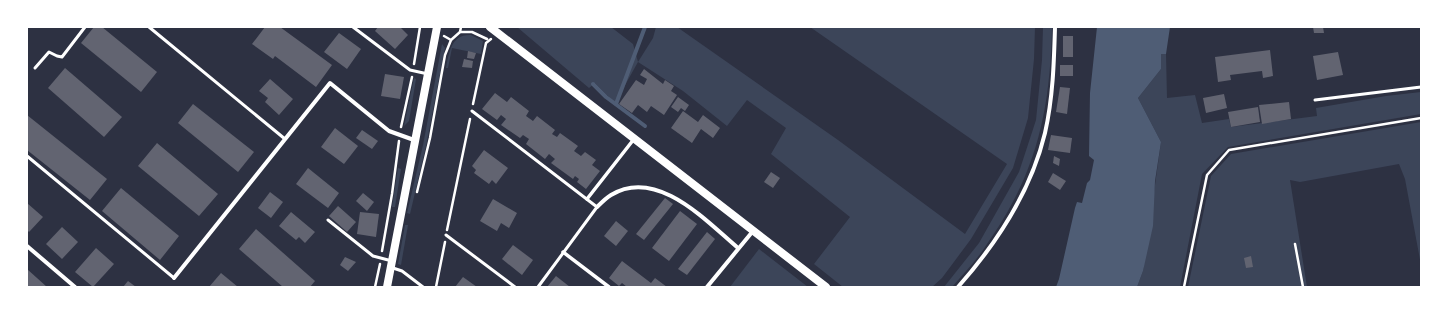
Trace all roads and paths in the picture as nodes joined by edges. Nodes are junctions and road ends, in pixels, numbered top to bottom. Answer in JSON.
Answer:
{"nodes":[{"id":1,"x":85,"y":27,"type":"edge"},
{"id":2,"x":149,"y":27,"type":"edge"},
{"id":3,"x":353,"y":27,"type":"edge"},
{"id":4,"x":437,"y":27,"type":"edge"},
{"id":5,"x":461,"y":27,"type":"edge"},
{"id":6,"x":490,"y":27,"type":"edge"},
{"id":7,"x":1055,"y":27,"type":"edge"},
{"id":8,"x":460,"y":32,"type":"junction"},
{"id":9,"x":446,"y":36,"type":"dead end"},
{"id":10,"x":451,"y":40,"type":"junction"},
{"id":11,"x":35,"y":68,"type":"dead end"},
{"id":12,"x":428,"y":74,"type":"junction"},
{"id":13,"x":1421,"y":87,"type":"edge"},
{"id":14,"x":1315,"y":100,"type":"dead end"},
{"id":15,"x":472,"y":111,"type":"junction"},
{"id":16,"x":1421,"y":118,"type":"edge"},
{"id":17,"x":285,"y":139,"type":"junction"},
{"id":18,"x":634,"y":139,"type":"junction"},
{"id":19,"x":414,"y":140,"type":"junction"},
{"id":20,"x":398,"y":145,"type":"dead end"},
{"id":21,"x":27,"y":156,"type":"edge"},
{"id":22,"x":417,"y":193,"type":"dead end"},
{"id":23,"x":587,"y":199,"type":"junction"},
{"id":24,"x":596,"y":206,"type":"junction"},
{"id":25,"x":328,"y":220,"type":"dead end"},
{"id":26,"x":753,"y":230,"type":"junction"},
{"id":27,"x":446,"y":235,"type":"junction"},
{"id":28,"x":1295,"y":244,"type":"dead end"},
{"id":29,"x":27,"y":246,"type":"edge"},
{"id":30,"x":738,"y":248,"type":"junction"},
{"id":31,"x":563,"y":252,"type":"junction"},
{"id":32,"x":380,"y":259,"type":"junction"},
{"id":33,"x":391,"y":264,"type":"junction"},
{"id":34,"x":174,"y":278,"type":"joint"},
{"id":35,"x":75,"y":287,"type":"edge"},
{"id":36,"x":375,"y":287,"type":"edge"},
{"id":37,"x":387,"y":287,"type":"edge"},
{"id":38,"x":423,"y":287,"type":"edge"},
{"id":39,"x":436,"y":287,"type":"edge"},
{"id":40,"x":516,"y":287,"type":"edge"},
{"id":41,"x":538,"y":287,"type":"edge"},
{"id":42,"x":609,"y":287,"type":"edge"},
{"id":43,"x":707,"y":287,"type":"edge"},
{"id":44,"x":826,"y":287,"type":"edge"},
{"id":45,"x":958,"y":287,"type":"edge"},
{"id":46,"x":1184,"y":287,"type":"edge"},
{"id":47,"x":1303,"y":287,"type":"edge"}],
"edges":[{"from":1,"to":11,"type":"lane"},
{"from":2,"to":17,"type":"lane"},
{"from":3,"to":12,"type":"lane"},
{"from":4,"to":12,"type":"main road"},
{"from":5,"to":8,"type":"path"},
{"from":6,"to":18,"type":"main road"},
{"from":7,"to":45,"type":"street"},
{"from":8,"to":10,"type":"path"},
{"from":8,"to":15,"type":"path"},
{"from":9,"to":10,"type":"path"},
{"from":10,"to":22,"type":"path"},
{"from":12,"to":19,"type":"main road"},
{"from":13,"to":14,"type":"lane"},
{"from":15,"to":23,"type":"lane"},
{"from":15,"to":27,"type":"path"},
{"from":16,"to":46,"type":"path"},
{"from":17,"to":19,"type":"street"},
{"from":17,"to":34,"type":"street"},
{"from":18,"to":23,"type":"street"},
{"from":18,"to":26,"type":"main road"},
{"from":19,"to":33,"type":"main road"},
{"from":20,"to":32,"type":"path"},
{"from":21,"to":34,"type":"lane"},
{"from":23,"to":24,"type":"lane"},
{"from":24,"to":30,"type":"street"},
{"from":24,"to":31,"type":"lane"},
{"from":25,"to":32,"type":"lane"},
{"from":26,"to":30,"type":"street"},
{"from":26,"to":44,"type":"main road"},
{"from":27,"to":39,"type":"path"},
{"from":27,"to":40,"type":"lane"},
{"from":28,"to":47,"type":"path"},
{"from":29,"to":35,"type":"street"},
{"from":30,"to":43,"type":"street"},
{"from":31,"to":41,"type":"lane"},
{"from":31,"to":42,"type":"street"},
{"from":32,"to":33,"type":"lane"},
{"from":32,"to":36,"type":"path"},
{"from":33,"to":37,"type":"main road"},
{"from":33,"to":38,"type":"lane"}]}
